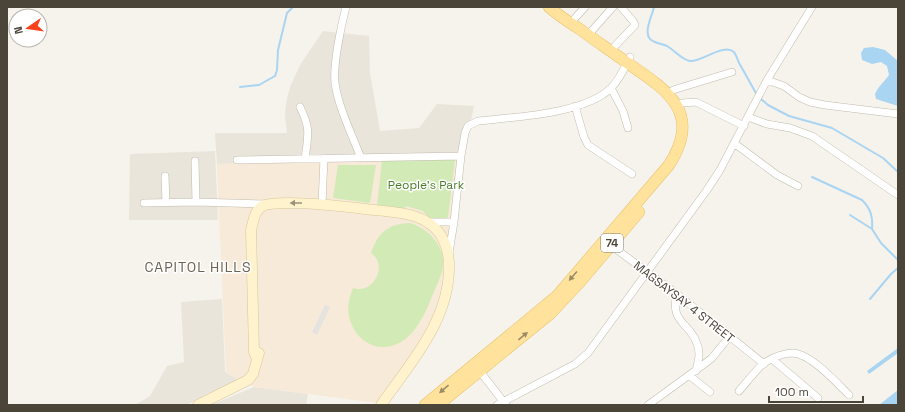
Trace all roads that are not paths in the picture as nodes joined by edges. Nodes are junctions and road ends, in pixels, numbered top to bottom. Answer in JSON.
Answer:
{"nodes":[{"id":1,"x":346,"y":7,"type":"edge"},
{"id":2,"x":549,"y":7,"type":"edge"},
{"id":3,"x":560,"y":7,"type":"edge"},
{"id":4,"x":585,"y":7,"type":"edge"},
{"id":5,"x":613,"y":7,"type":"edge"},
{"id":6,"x":621,"y":7,"type":"edge"},
{"id":7,"x":812,"y":7,"type":"edge"},
{"id":8,"x":575,"y":18,"type":"junction"},
{"id":9,"x":590,"y":32,"type":"junction"},
{"id":10,"x":615,"y":46,"type":"junction"},
{"id":11,"x":629,"y":60,"type":"junction"},
{"id":12,"x":732,"y":72,"type":"dead end"},
{"id":13,"x":767,"y":80,"type":"junction"},
{"id":14,"x":611,"y":88,"type":"junction"},
{"id":15,"x":673,"y":90,"type":"junction"},
{"id":16,"x":682,"y":103,"type":"junction"},
{"id":17,"x":575,"y":106,"type":"junction"},
{"id":18,"x":300,"y":107,"type":"dead end"},
{"id":19,"x":898,"y":114,"type":"edge"},
{"id":20,"x":748,"y":117,"type":"junction"},
{"id":21,"x":744,"y":126,"type":"junction"},
{"id":22,"x":628,"y":128,"type":"dead end"},
{"id":23,"x":734,"y":143,"type":"junction"},
{"id":24,"x":461,"y":156,"type":"junction"},
{"id":25,"x":324,"y":158,"type":"junction"},
{"id":26,"x":361,"y":158,"type":"junction"},
{"id":27,"x":305,"y":159,"type":"junction"},
{"id":28,"x":237,"y":160,"type":"dead end"},
{"id":29,"x":195,"y":161,"type":"dead end"},
{"id":30,"x":632,"y":174,"type":"dead end"},
{"id":31,"x":165,"y":176,"type":"dead end"},
{"id":32,"x":798,"y":186,"type":"dead end"},
{"id":33,"x":898,"y":195,"type":"edge"},
{"id":34,"x":196,"y":202,"type":"junction"},
{"id":35,"x":144,"y":203,"type":"dead end"},
{"id":36,"x":166,"y":203,"type":"junction"},
{"id":37,"x":270,"y":204,"type":"junction"},
{"id":38,"x":322,"y":204,"type":"junction"},
{"id":39,"x":254,"y":221,"type":"junction"},
{"id":40,"x":427,"y":222,"type":"junction"},
{"id":41,"x":454,"y":222,"type":"junction"},
{"id":42,"x":607,"y":243,"type":"junction"},
{"id":43,"x":448,"y":255,"type":"junction"},
{"id":44,"x":647,"y":273,"type":"junction"},
{"id":45,"x":677,"y":294,"type":"junction"},
{"id":46,"x":729,"y":337,"type":"junction"},
{"id":47,"x":257,"y":359,"type":"junction"},
{"id":48,"x":772,"y":359,"type":"junction"},
{"id":49,"x":764,"y":364,"type":"junction"},
{"id":50,"x":477,"y":367,"type":"junction"},
{"id":51,"x":693,"y":374,"type":"junction"},
{"id":52,"x":739,"y":391,"type":"dead end"},
{"id":53,"x":710,"y":392,"type":"dead end"},
{"id":54,"x":849,"y":395,"type":"dead end"},
{"id":55,"x":818,"y":398,"type":"dead end"},
{"id":56,"x":502,"y":404,"type":"edge"},
{"id":57,"x":198,"y":405,"type":"edge"},
{"id":58,"x":381,"y":405,"type":"edge"},
{"id":59,"x":425,"y":405,"type":"edge"},
{"id":60,"x":438,"y":405,"type":"edge"},
{"id":61,"x":648,"y":405,"type":"edge"}],
"edges":[{"from":1,"to":26,"type":"street"},
{"from":2,"to":9,"type":"main road","number":"74"},
{"from":3,"to":8,"type":"main road","number":"74"},
{"from":4,"to":8,"type":"street"},
{"from":5,"to":9,"type":"street"},
{"from":6,"to":10,"type":"street"},
{"from":7,"to":13,"type":"street"},
{"from":8,"to":9,"type":"main road","number":"74"},
{"from":9,"to":10,"type":"main road","number":"74"},
{"from":9,"to":11,"type":"main road","number":"74"},
{"from":10,"to":11,"type":"main road","number":"74"},
{"from":11,"to":14,"type":"street"},
{"from":11,"to":15,"type":"main road","number":"74"},
{"from":11,"to":42,"type":"main road","number":"74"},
{"from":12,"to":15,"type":"street"},
{"from":13,"to":19,"type":"street"},
{"from":13,"to":20,"type":"street"},
{"from":14,"to":17,"type":"street"},
{"from":14,"to":22,"type":"street"},
{"from":15,"to":16,"type":"main road","number":"74"},
{"from":16,"to":21,"type":"street"},
{"from":16,"to":42,"type":"main road","number":"74"},
{"from":17,"to":24,"type":"street"},
{"from":17,"to":30,"type":"street"},
{"from":18,"to":27,"type":"street"},
{"from":20,"to":21,"type":"street"},
{"from":20,"to":33,"type":"street"},
{"from":21,"to":23,"type":"street"},
{"from":23,"to":32,"type":"street"},
{"from":23,"to":44,"type":"street"},
{"from":24,"to":26,"type":"street"},
{"from":24,"to":41,"type":"street"},
{"from":25,"to":26,"type":"street"},
{"from":25,"to":27,"type":"street"},
{"from":25,"to":38,"type":"street"},
{"from":27,"to":28,"type":"street"},
{"from":29,"to":34,"type":"street"},
{"from":31,"to":36,"type":"street"},
{"from":34,"to":36,"type":"street"},
{"from":34,"to":37,"type":"street"},
{"from":35,"to":36,"type":"street"},
{"from":38,"to":37,"type":"street","one_way":true},
{"from":37,"to":39,"type":"street"},
{"from":38,"to":40,"type":"street"},
{"from":39,"to":47,"type":"street"},
{"from":39,"to":47,"type":"street"},
{"from":40,"to":41,"type":"street"},
{"from":40,"to":43,"type":"street"},
{"from":41,"to":43,"type":"street"},
{"from":42,"to":44,"type":"street","name":"MAGSAYSAY 4 STREET"},
{"from":42,"to":50,"type":"main road","number":"74"},
{"from":43,"to":58,"type":"street"},
{"from":44,"to":45,"type":"street","name":"MAGSAYSAY 4 STREET"},
{"from":44,"to":56,"type":"street"},
{"from":45,"to":46,"type":"street","name":"MAGSAYSAY 4 STREET"},
{"from":45,"to":51,"type":"street"},
{"from":46,"to":49,"type":"street","name":"MAGSAYSAY 4 STREET"},
{"from":46,"to":51,"type":"street"},
{"from":47,"to":57,"type":"street"},
{"from":48,"to":49,"type":"street"},
{"from":48,"to":54,"type":"street"},
{"from":48,"to":55,"type":"street"},
{"from":49,"to":52,"type":"street"},
{"from":50,"to":56,"type":"street"},
{"from":50,"to":59,"type":"main road","number":"74","one_way":true},
{"from":50,"to":60,"type":"main road","number":"74"},
{"from":51,"to":53,"type":"street"},
{"from":51,"to":61,"type":"street"}]}
